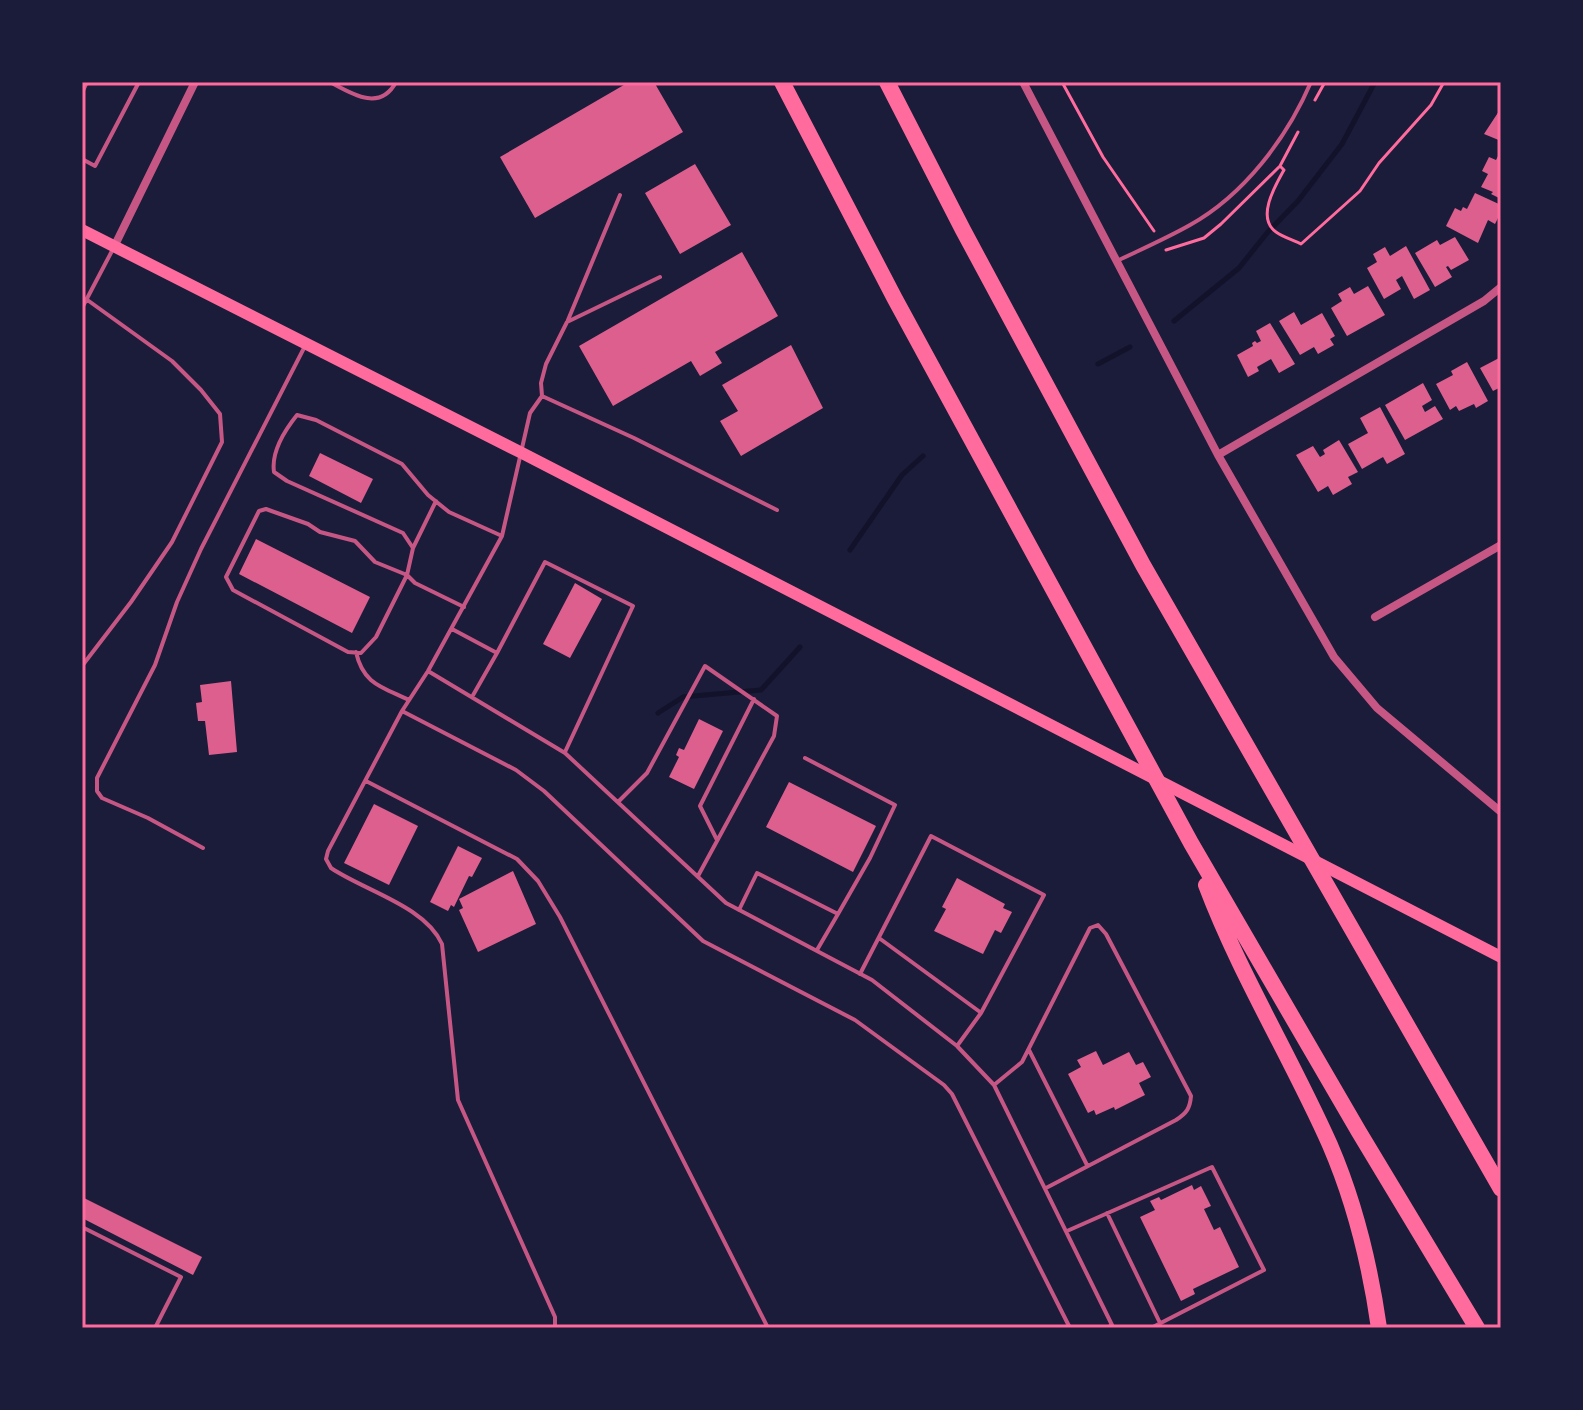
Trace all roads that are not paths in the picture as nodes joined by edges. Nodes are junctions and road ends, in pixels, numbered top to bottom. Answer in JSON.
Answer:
{"nodes":[{"id":1,"x":87,"y":82,"type":"edge"},
{"id":2,"x":139,"y":82,"type":"edge"},
{"id":3,"x":195,"y":82,"type":"edge"},
{"id":4,"x":330,"y":82,"type":"edge"},
{"id":5,"x":396,"y":82,"type":"edge"},
{"id":6,"x":782,"y":82,"type":"edge"},
{"id":7,"x":887,"y":82,"type":"edge"},
{"id":8,"x":1023,"y":82,"type":"edge"},
{"id":9,"x":1311,"y":82,"type":"edge"},
{"id":10,"x":82,"y":93,"type":"edge"},
{"id":11,"x":82,"y":159,"type":"edge"},
{"id":12,"x":620,"y":195,"type":"dead end"},
{"id":13,"x":82,"y":230,"type":"edge"},
{"id":14,"x":114,"y":247,"type":"junction"},
{"id":15,"x":1119,"y":260,"type":"junction"},
{"id":16,"x":660,"y":277,"type":"dead end"},
{"id":17,"x":1501,"y":287,"type":"edge"},
{"id":18,"x":86,"y":299,"type":"junction"},
{"id":19,"x":82,"y":308,"type":"edge"},
{"id":20,"x":567,"y":322,"type":"junction"},
{"id":21,"x":306,"y":344,"type":"junction"},
{"id":22,"x":542,"y":396,"type":"junction"},
{"id":23,"x":522,"y":453,"type":"junction"},
{"id":24,"x":1218,"y":455,"type":"junction"},
{"id":25,"x":436,"y":501,"type":"junction"},
{"id":26,"x":777,"y":510,"type":"dead end"},
{"id":27,"x":502,"y":536,"type":"junction"},
{"id":28,"x":1501,"y":545,"type":"edge"},
{"id":29,"x":413,"y":548,"type":"junction"},
{"id":30,"x":407,"y":575,"type":"junction"},
{"id":31,"x":464,"y":607,"type":"junction"},
{"id":32,"x":1375,"y":617,"type":"dead end"},
{"id":33,"x":452,"y":629,"type":"junction"},
{"id":34,"x":356,"y":652,"type":"junction"},
{"id":35,"x":497,"y":653,"type":"junction"},
{"id":36,"x":82,"y":666,"type":"edge"},
{"id":37,"x":428,"y":671,"type":"junction"},
{"id":38,"x":472,"y":697,"type":"junction"},
{"id":39,"x":754,"y":699,"type":"junction"},
{"id":40,"x":409,"y":700,"type":"junction"},
{"id":41,"x":402,"y":711,"type":"junction"},
{"id":42,"x":565,"y":753,"type":"junction"},
{"id":43,"x":805,"y":758,"type":"dead end"},
{"id":44,"x":366,"y":781,"type":"junction"},
{"id":45,"x":618,"y":802,"type":"junction"},
{"id":46,"x":1501,"y":812,"type":"edge"},
{"id":47,"x":718,"y":840,"type":"junction"},
{"id":48,"x":1191,"y":843,"type":"junction"},
{"id":49,"x":203,"y":848,"type":"dead end"},
{"id":50,"x":698,"y":877,"type":"junction"},
{"id":51,"x":739,"y":910,"type":"junction"},
{"id":52,"x":838,"y":914,"type":"junction"},
{"id":53,"x":879,"y":938,"type":"junction"},
{"id":54,"x":817,"y":950,"type":"junction"},
{"id":55,"x":1501,"y":957,"type":"edge"},
{"id":56,"x":860,"y":974,"type":"junction"},
{"id":57,"x":981,"y":1013,"type":"junction"},
{"id":58,"x":957,"y":1046,"type":"junction"},
{"id":59,"x":1029,"y":1050,"type":"junction"},
{"id":60,"x":994,"y":1085,"type":"junction"},
{"id":61,"x":1088,"y":1166,"type":"junction"},
{"id":62,"x":1046,"y":1188,"type":"junction"},
{"id":63,"x":1501,"y":1189,"type":"edge"},
{"id":64,"x":1107,"y":1213,"type":"junction"},
{"id":65,"x":82,"y":1227,"type":"edge"},
{"id":66,"x":1067,"y":1231,"type":"junction"},
{"id":67,"x":1160,"y":1323,"type":"junction"},
{"id":68,"x":1111,"y":1327,"type":"edge"},
{"id":69,"x":155,"y":1328,"type":"edge"},
{"id":70,"x":555,"y":1328,"type":"edge"},
{"id":71,"x":768,"y":1328,"type":"edge"},
{"id":72,"x":1070,"y":1328,"type":"edge"},
{"id":73,"x":1151,"y":1328,"type":"edge"},
{"id":74,"x":1379,"y":1328,"type":"edge"},
{"id":75,"x":1477,"y":1328,"type":"edge"}],
"edges":[{"from":1,"to":10,"type":"lane"},
{"from":2,"to":11,"type":"lane"},
{"from":3,"to":14,"type":"street"},
{"from":4,"to":5,"type":"lane"},
{"from":6,"to":48,"type":"highway"},
{"from":7,"to":63,"type":"highway"},
{"from":8,"to":15,"type":"street"},
{"from":9,"to":15,"type":"lane"},
{"from":12,"to":20,"type":"lane"},
{"from":13,"to":14,"type":"main road"},
{"from":14,"to":18,"type":"lane"},
{"from":14,"to":21,"type":"main road"},
{"from":15,"to":24,"type":"street"},
{"from":16,"to":20,"type":"lane"},
{"from":17,"to":24,"type":"street"},
{"from":18,"to":19,"type":"lane"},
{"from":18,"to":36,"type":"lane"},
{"from":20,"to":22,"type":"lane"},
{"from":21,"to":23,"type":"main road"},
{"from":21,"to":49,"type":"lane"},
{"from":22,"to":23,"type":"lane"},
{"from":22,"to":26,"type":"lane"},
{"from":23,"to":27,"type":"lane"},
{"from":23,"to":55,"type":"main road"},
{"from":24,"to":46,"type":"street"},
{"from":25,"to":27,"type":"lane"},
{"from":25,"to":29,"type":"lane"},
{"from":25,"to":29,"type":"lane"},
{"from":27,"to":31,"type":"lane"},
{"from":28,"to":32,"type":"street"},
{"from":29,"to":30,"type":"lane"},
{"from":30,"to":31,"type":"lane"},
{"from":30,"to":34,"type":"lane"},
{"from":30,"to":34,"type":"lane"},
{"from":31,"to":33,"type":"lane"},
{"from":33,"to":35,"type":"lane"},
{"from":33,"to":37,"type":"lane"},
{"from":34,"to":40,"type":"lane"},
{"from":35,"to":38,"type":"lane"},
{"from":35,"to":42,"type":"lane"},
{"from":37,"to":38,"type":"lane"},
{"from":37,"to":40,"type":"lane"},
{"from":38,"to":42,"type":"lane"},
{"from":39,"to":45,"type":"lane"},
{"from":39,"to":47,"type":"lane"},
{"from":39,"to":47,"type":"lane"},
{"from":40,"to":41,"type":"lane"},
{"from":41,"to":44,"type":"lane"},
{"from":41,"to":72,"type":"lane"},
{"from":42,"to":45,"type":"lane"},
{"from":43,"to":52,"type":"lane"},
{"from":44,"to":70,"type":"lane"},
{"from":44,"to":71,"type":"lane"},
{"from":45,"to":50,"type":"lane"},
{"from":47,"to":50,"type":"lane"},
{"from":48,"to":74,"type":"highway"},
{"from":48,"to":75,"type":"highway"},
{"from":50,"to":51,"type":"lane"},
{"from":51,"to":52,"type":"lane"},
{"from":51,"to":54,"type":"lane"},
{"from":52,"to":54,"type":"lane"},
{"from":53,"to":56,"type":"lane"},
{"from":53,"to":57,"type":"lane"},
{"from":53,"to":57,"type":"lane"},
{"from":54,"to":56,"type":"lane"},
{"from":56,"to":58,"type":"lane"},
{"from":57,"to":58,"type":"lane"},
{"from":58,"to":60,"type":"lane"},
{"from":59,"to":60,"type":"lane"},
{"from":59,"to":61,"type":"lane"},
{"from":59,"to":61,"type":"lane"},
{"from":60,"to":62,"type":"lane"},
{"from":61,"to":62,"type":"lane"},
{"from":62,"to":66,"type":"lane"},
{"from":64,"to":66,"type":"lane"},
{"from":64,"to":67,"type":"lane"},
{"from":64,"to":67,"type":"lane"},
{"from":65,"to":69,"type":"lane"},
{"from":66,"to":68,"type":"lane"},
{"from":67,"to":73,"type":"lane"}]}
